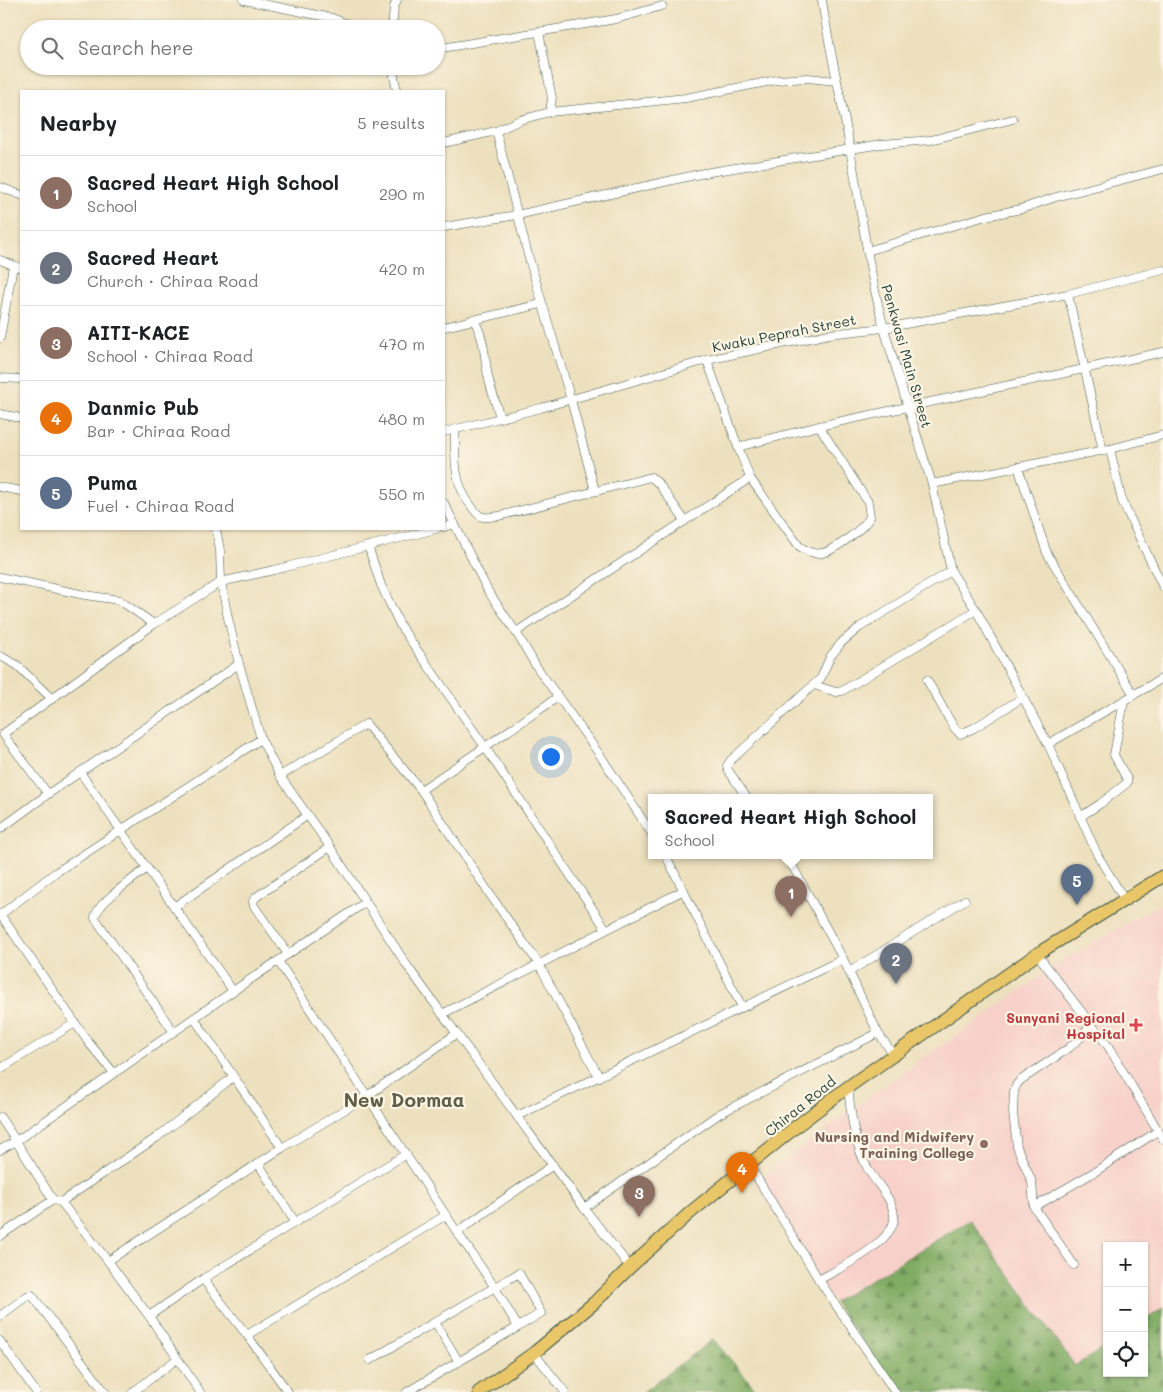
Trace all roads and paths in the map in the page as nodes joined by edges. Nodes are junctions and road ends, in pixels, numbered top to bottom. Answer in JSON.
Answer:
{"nodes":[{"id":1,"x":244,"y":0,"type":"edge"},
{"id":2,"x":397,"y":0,"type":"edge"},
{"id":3,"x":822,"y":0,"type":"edge"},
{"id":4,"x":662,"y":6,"type":"dead end"},
{"id":5,"x":337,"y":20,"type":"edge"},
{"id":6,"x":393,"y":20,"type":"edge"},
{"id":7,"x":539,"y":32,"type":"junction"},
{"id":8,"x":445,"y":48,"type":"edge"},
{"id":9,"x":393,"y":75,"type":"edge"},
{"id":10,"x":836,"y":81,"type":"junction"},
{"id":11,"x":396,"y":90,"type":"edge"},
{"id":12,"x":550,"y":112,"type":"junction"},
{"id":13,"x":1013,"y":119,"type":"dead end"},
{"id":14,"x":496,"y":131,"type":"junction"},
{"id":15,"x":445,"y":143,"type":"edge"},
{"id":16,"x":851,"y":150,"type":"junction"},
{"id":17,"x":1163,"y":169,"type":"edge"},
{"id":18,"x":0,"y":186,"type":"edge"},
{"id":19,"x":20,"y":195,"type":"edge"},
{"id":20,"x":517,"y":215,"type":"junction"},
{"id":21,"x":445,"y":228,"type":"edge"},
{"id":22,"x":866,"y":251,"type":"junction"},
{"id":23,"x":0,"y":260,"type":"edge"},
{"id":24,"x":17,"y":267,"type":"edge"},
{"id":25,"x":1163,"y":270,"type":"edge"},
{"id":26,"x":1068,"y":294,"type":"junction"},
{"id":27,"x":541,"y":304,"type":"junction"},
{"id":28,"x":474,"y":319,"type":"junction"},
{"id":29,"x":445,"y":327,"type":"edge"},
{"id":30,"x":884,"y":328,"type":"junction"},
{"id":31,"x":0,"y":338,"type":"edge"},
{"id":32,"x":1163,"y":352,"type":"edge"},
{"id":33,"x":707,"y":360,"type":"junction"},
{"id":34,"x":1084,"y":369,"type":"junction"},
{"id":35,"x":0,"y":378,"type":"edge"},
{"id":36,"x":20,"y":379,"type":"edge"},
{"id":37,"x":571,"y":400,"type":"junction"},
{"id":38,"x":909,"y":408,"type":"junction"},
{"id":39,"x":0,"y":414,"type":"edge"},
{"id":40,"x":500,"y":417,"type":"junction"},
{"id":41,"x":20,"y":418,"type":"edge"},
{"id":42,"x":819,"y":426,"type":"junction"},
{"id":43,"x":455,"y":430,"type":"junction"},
{"id":44,"x":445,"y":432,"type":"edge"},
{"id":45,"x":1163,"y":435,"type":"edge"},
{"id":46,"x":738,"y":447,"type":"junction"},
{"id":47,"x":1106,"y":450,"type":"junction"},
{"id":48,"x":1018,"y":467,"type":"junction"},
{"id":49,"x":750,"y":478,"type":"junction"},
{"id":50,"x":932,"y":484,"type":"junction"},
{"id":51,"x":0,"y":487,"type":"edge"},
{"id":52,"x":20,"y":491,"type":"edge"},
{"id":53,"x":595,"y":491,"type":"junction"},
{"id":54,"x":445,"y":505,"type":"edge"},
{"id":55,"x":685,"y":521,"type":"junction"},
{"id":56,"x":455,"y":524,"type":"junction"},
{"id":57,"x":445,"y":527,"type":"edge"},
{"id":58,"x":216,"y":530,"type":"edge"},
{"id":59,"x":432,"y":530,"type":"edge"},
{"id":60,"x":368,"y":546,"type":"junction"},
{"id":61,"x":951,"y":571,"type":"junction"},
{"id":62,"x":0,"y":577,"type":"edge"},
{"id":63,"x":221,"y":582,"type":"junction"},
{"id":64,"x":1163,"y":587,"type":"edge"},
{"id":65,"x":976,"y":610,"type":"junction"},
{"id":66,"x":154,"y":624,"type":"junction"},
{"id":67,"x":516,"y":632,"type":"junction"},
{"id":68,"x":0,"y":656,"type":"edge"},
{"id":69,"x":238,"y":664,"type":"junction"},
{"id":70,"x":1163,"y":678,"type":"edge"},
{"id":71,"x":927,"y":680,"type":"dead end"},
{"id":72,"x":814,"y":685,"type":"junction"},
{"id":73,"x":1134,"y":695,"type":"junction"},
{"id":74,"x":558,"y":697,"type":"junction"},
{"id":75,"x":1022,"y":698,"type":"junction"},
{"id":76,"x":52,"y":700,"type":"junction"},
{"id":77,"x":1124,"y":701,"type":"junction"},
{"id":78,"x":2,"y":734,"type":"edge"},
{"id":79,"x":261,"y":739,"type":"junction"},
{"id":80,"x":1048,"y":744,"type":"junction"},
{"id":81,"x":485,"y":747,"type":"junction"},
{"id":82,"x":80,"y":772,"type":"junction"},
{"id":83,"x":280,"y":776,"type":"junction"},
{"id":84,"x":421,"y":790,"type":"junction"},
{"id":85,"x":48,"y":794,"type":"junction"},
{"id":86,"x":745,"y":794,"type":"edge"},
{"id":87,"x":308,"y":815,"type":"junction"},
{"id":88,"x":1080,"y":817,"type":"junction"},
{"id":89,"x":648,"y":828,"type":"edge"},
{"id":90,"x":0,"y":829,"type":"edge"},
{"id":91,"x":121,"y":830,"type":"junction"},
{"id":92,"x":330,"y":847,"type":"junction"},
{"id":93,"x":668,"y":859,"type":"edge"},
{"id":94,"x":789,"y":859,"type":"edge"},
{"id":95,"x":147,"y":868,"type":"junction"},
{"id":96,"x":1163,"y":876,"type":"edge"},
{"id":97,"x":684,"y":890,"type":"junction"},
{"id":98,"x":1124,"y":899,"type":"junction"},
{"id":99,"x":965,"y":900,"type":"dead end"},
{"id":100,"x":366,"y":902,"type":"junction"},
{"id":101,"x":174,"y":907,"type":"junction"},
{"id":102,"x":0,"y":915,"type":"edge"},
{"id":103,"x":606,"y":930,"type":"junction"},
{"id":104,"x":288,"y":954,"type":"junction"},
{"id":105,"x":1037,"y":954,"type":"junction"},
{"id":106,"x":842,"y":959,"type":"junction"},
{"id":107,"x":278,"y":961,"type":"junction"},
{"id":108,"x":539,"y":964,"type":"junction"},
{"id":109,"x":849,"y":972,"type":"junction"},
{"id":110,"x":233,"y":991,"type":"junction"},
{"id":111,"x":742,"y":1007,"type":"junction"},
{"id":112,"x":442,"y":1014,"type":"junction"},
{"id":113,"x":194,"y":1018,"type":"junction"},
{"id":114,"x":75,"y":1023,"type":"junction"},
{"id":115,"x":1091,"y":1025,"type":"junction"},
{"id":116,"x":173,"y":1031,"type":"junction"},
{"id":117,"x":878,"y":1032,"type":"junction"},
{"id":118,"x":456,"y":1034,"type":"junction"},
{"id":119,"x":893,"y":1054,"type":"junction"},
{"id":120,"x":0,"y":1069,"type":"edge"},
{"id":121,"x":114,"y":1073,"type":"junction"},
{"id":122,"x":599,"y":1076,"type":"junction"},
{"id":123,"x":233,"y":1077,"type":"junction"},
{"id":124,"x":848,"y":1087,"type":"junction"},
{"id":125,"x":367,"y":1096,"type":"junction"},
{"id":126,"x":517,"y":1116,"type":"junction"},
{"id":127,"x":0,"y":1118,"type":"edge"},
{"id":128,"x":1158,"y":1131,"type":"junction"},
{"id":129,"x":1163,"y":1139,"type":"edge"},
{"id":130,"x":16,"y":1141,"type":"junction"},
{"id":131,"x":282,"y":1148,"type":"junction"},
{"id":132,"x":0,"y":1150,"type":"edge"},
{"id":133,"x":406,"y":1154,"type":"junction"},
{"id":134,"x":258,"y":1163,"type":"junction"},
{"id":135,"x":553,"y":1166,"type":"junction"},
{"id":136,"x":750,"y":1166,"type":"junction"},
{"id":137,"x":57,"y":1201,"type":"junction"},
{"id":138,"x":1034,"y":1207,"type":"junction"},
{"id":139,"x":584,"y":1208,"type":"junction"},
{"id":140,"x":446,"y":1215,"type":"junction"},
{"id":141,"x":295,"y":1222,"type":"junction"},
{"id":142,"x":457,"y":1232,"type":"junction"},
{"id":143,"x":0,"y":1236,"type":"edge"},
{"id":144,"x":108,"y":1260,"type":"junction"},
{"id":145,"x":1074,"y":1265,"type":"dead end"},
{"id":146,"x":630,"y":1267,"type":"junction"},
{"id":147,"x":203,"y":1279,"type":"junction"},
{"id":148,"x":819,"y":1280,"type":"junction"},
{"id":149,"x":494,"y":1286,"type":"junction"},
{"id":150,"x":0,"y":1316,"type":"edge"},
{"id":151,"x":149,"y":1316,"type":"junction"},
{"id":152,"x":435,"y":1322,"type":"junction"},
{"id":153,"x":518,"y":1327,"type":"junction"},
{"id":154,"x":247,"y":1335,"type":"junction"},
{"id":155,"x":0,"y":1341,"type":"edge"},
{"id":156,"x":534,"y":1353,"type":"junction"},
{"id":157,"x":177,"y":1359,"type":"junction"},
{"id":158,"x":370,"y":1360,"type":"dead end"},
{"id":159,"x":459,"y":1362,"type":"junction"},
{"id":160,"x":36,"y":1392,"type":"edge"},
{"id":161,"x":105,"y":1392,"type":"edge"},
{"id":162,"x":132,"y":1392,"type":"edge"},
{"id":163,"x":200,"y":1392,"type":"edge"},
{"id":164,"x":288,"y":1392,"type":"edge"},
{"id":165,"x":407,"y":1392,"type":"edge"},
{"id":166,"x":479,"y":1392,"type":"edge"},
{"id":167,"x":565,"y":1392,"type":"edge"},
{"id":168,"x":895,"y":1392,"type":"edge"}],
"edges":[{"from":1,"to":5,"type":"street"},
{"from":2,"to":6,"type":"street"},
{"from":3,"to":10,"type":"street","name":"Penkwasi Main Street"},
{"from":4,"to":7,"type":"street"},
{"from":7,"to":8,"type":"street"},
{"from":7,"to":12,"type":"street"},
{"from":9,"to":11,"type":"street"},
{"from":10,"to":12,"type":"street"},
{"from":10,"to":16,"type":"street","name":"Penkwasi Main Street"},
{"from":12,"to":14,"type":"street"},
{"from":13,"to":16,"type":"street"},
{"from":14,"to":15,"type":"street"},
{"from":14,"to":20,"type":"street"},
{"from":16,"to":20,"type":"street"},
{"from":16,"to":22,"type":"street","name":"Penkwasi Main Street"},
{"from":17,"to":22,"type":"street"},
{"from":18,"to":19,"type":"street"},
{"from":20,"to":21,"type":"street"},
{"from":20,"to":27,"type":"street"},
{"from":22,"to":30,"type":"street","name":"Penkwasi Main Street"},
{"from":23,"to":24,"type":"street"},
{"from":24,"to":31,"type":"street"},
{"from":25,"to":26,"type":"street","name":"Kwaku Peprah Street"},
{"from":26,"to":30,"type":"street","name":"Kwaku Peprah Street"},
{"from":26,"to":34,"type":"street"},
{"from":27,"to":28,"type":"street"},
{"from":27,"to":37,"type":"street"},
{"from":28,"to":29,"type":"street"},
{"from":28,"to":40,"type":"street"},
{"from":30,"to":33,"type":"street","name":"Kwaku Peprah Street"},
{"from":30,"to":38,"type":"street","name":"Penkwasi Main Street"},
{"from":32,"to":34,"type":"street"},
{"from":33,"to":37,"type":"street","name":"Kwaku Peprah Street"},
{"from":33,"to":46,"type":"street"},
{"from":34,"to":38,"type":"street"},
{"from":34,"to":47,"type":"street"},
{"from":35,"to":36,"type":"street"},
{"from":37,"to":40,"type":"street","name":"Kwaku Peprah Street"},
{"from":37,"to":53,"type":"street"},
{"from":38,"to":42,"type":"street"},
{"from":38,"to":50,"type":"street","name":"Penkwasi Main Street"},
{"from":39,"to":41,"type":"street"},
{"from":40,"to":43,"type":"street","name":"Kwaku Peprah Street"},
{"from":42,"to":46,"type":"street"},
{"from":42,"to":49,"type":"street"},
{"from":43,"to":44,"type":"street","name":"Kwaku Peprah Street"},
{"from":43,"to":53,"type":"street"},
{"from":45,"to":47,"type":"street"},
{"from":46,"to":49,"type":"street"},
{"from":47,"to":48,"type":"street"},
{"from":47,"to":64,"type":"street"},
{"from":48,"to":50,"type":"street"},
{"from":48,"to":73,"type":"street"},
{"from":49,"to":55,"type":"street"},
{"from":50,"to":61,"type":"street","name":"Penkwasi Main Street"},
{"from":51,"to":52,"type":"street"},
{"from":53,"to":55,"type":"street"},
{"from":54,"to":56,"type":"street"},
{"from":55,"to":67,"type":"street"},
{"from":56,"to":57,"type":"street"},
{"from":56,"to":67,"type":"street"},
{"from":58,"to":63,"type":"street"},
{"from":59,"to":60,"type":"street"},
{"from":60,"to":63,"type":"street"},
{"from":60,"to":81,"type":"street"},
{"from":61,"to":65,"type":"street"},
{"from":61,"to":72,"type":"street"},
{"from":62,"to":66,"type":"street"},
{"from":63,"to":66,"type":"street"},
{"from":63,"to":69,"type":"street"},
{"from":65,"to":72,"type":"street"},
{"from":65,"to":75,"type":"street"},
{"from":66,"to":76,"type":"street"},
{"from":67,"to":74,"type":"street"},
{"from":68,"to":76,"type":"street"},
{"from":69,"to":79,"type":"street"},
{"from":69,"to":82,"type":"street"},
{"from":70,"to":73,"type":"street"},
{"from":71,"to":75,"type":"street"},
{"from":72,"to":86,"type":"street"},
{"from":73,"to":77,"type":"street"},
{"from":74,"to":81,"type":"street"},
{"from":74,"to":89,"type":"street"},
{"from":75,"to":80,"type":"street"},
{"from":76,"to":78,"type":"street"},
{"from":77,"to":80,"type":"street"},
{"from":77,"to":88,"type":"street"},
{"from":78,"to":85,"type":"street"},
{"from":79,"to":83,"type":"street"},
{"from":79,"to":91,"type":"street"},
{"from":80,"to":88,"type":"street"},
{"from":81,"to":84,"type":"street"},
{"from":81,"to":103,"type":"street"},
{"from":82,"to":85,"type":"street"},
{"from":82,"to":91,"type":"street"},
{"from":83,"to":84,"type":"street"},
{"from":83,"to":87,"type":"street"},
{"from":84,"to":108,"type":"street"},
{"from":85,"to":90,"type":"street"},
{"from":87,"to":92,"type":"street"},
{"from":87,"to":101,"type":"street"},
{"from":88,"to":98,"type":"street"},
{"from":91,"to":95,"type":"street"},
{"from":91,"to":102,"type":"street"},
{"from":92,"to":100,"type":"street"},
{"from":92,"to":104,"type":"street"},
{"from":93,"to":97,"type":"street"},
{"from":94,"to":106,"type":"street"},
{"from":95,"to":101,"type":"street"},
{"from":95,"to":116,"type":"street"},
{"from":96,"to":98,"type":"highway","name":"Chiraa Road"},
{"from":97,"to":103,"type":"street"},
{"from":97,"to":111,"type":"street"},
{"from":98,"to":105,"type":"highway","name":"Chiraa Road"},
{"from":99,"to":109,"type":"street"},
{"from":100,"to":104,"type":"street"},
{"from":100,"to":112,"type":"street"},
{"from":101,"to":110,"type":"street"},
{"from":102,"to":114,"type":"street"},
{"from":103,"to":108,"type":"street"},
{"from":104,"to":107,"type":"street"},
{"from":105,"to":115,"type":"street"},
{"from":105,"to":119,"type":"highway","name":"Chiraa Road"},
{"from":106,"to":109,"type":"street"},
{"from":106,"to":111,"type":"street"},
{"from":107,"to":110,"type":"street"},
{"from":107,"to":125,"type":"street"},
{"from":108,"to":112,"type":"street"},
{"from":108,"to":122,"type":"street"},
{"from":109,"to":117,"type":"street"},
{"from":110,"to":113,"type":"street"},
{"from":111,"to":122,"type":"street"},
{"from":112,"to":118,"type":"street"},
{"from":113,"to":116,"type":"street"},
{"from":113,"to":123,"type":"street"},
{"from":114,"to":120,"type":"street"},
{"from":114,"to":121,"type":"street"},
{"from":115,"to":128,"type":"street"},
{"from":115,"to":138,"type":"street"},
{"from":116,"to":121,"type":"street"},
{"from":117,"to":119,"type":"street"},
{"from":117,"to":139,"type":"street"},
{"from":118,"to":125,"type":"street"},
{"from":118,"to":126,"type":"street"},
{"from":119,"to":124,"type":"highway","name":"Chiraa Road"},
{"from":121,"to":130,"type":"street"},
{"from":122,"to":126,"type":"street"},
{"from":123,"to":131,"type":"street"},
{"from":123,"to":137,"type":"street"},
{"from":124,"to":136,"type":"highway","name":"Chiraa Road"},
{"from":124,"to":148,"type":"street"},
{"from":125,"to":131,"type":"street"},
{"from":125,"to":133,"type":"street"},
{"from":126,"to":135,"type":"street"},
{"from":127,"to":130,"type":"street"},
{"from":128,"to":129,"type":"street"},
{"from":128,"to":138,"type":"street"},
{"from":130,"to":132,"type":"street"},
{"from":130,"to":137,"type":"street"},
{"from":131,"to":134,"type":"street"},
{"from":133,"to":140,"type":"street"},
{"from":133,"to":141,"type":"street"},
{"from":134,"to":141,"type":"street"},
{"from":134,"to":144,"type":"street"},
{"from":135,"to":139,"type":"street"},
{"from":135,"to":142,"type":"street"},
{"from":136,"to":146,"type":"highway","name":"Chiraa Road"},
{"from":136,"to":148,"type":"street"},
{"from":137,"to":143,"type":"street"},
{"from":137,"to":144,"type":"street"},
{"from":138,"to":145,"type":"street"},
{"from":139,"to":146,"type":"street"},
{"from":140,"to":142,"type":"street"},
{"from":140,"to":154,"type":"street"},
{"from":141,"to":147,"type":"street"},
{"from":142,"to":149,"type":"street"},
{"from":144,"to":151,"type":"street"},
{"from":146,"to":156,"type":"highway","name":"Chiraa Road"},
{"from":147,"to":151,"type":"street"},
{"from":147,"to":154,"type":"street"},
{"from":148,"to":168,"type":"street"},
{"from":149,"to":152,"type":"street"},
{"from":149,"to":153,"type":"street"},
{"from":149,"to":153,"type":"street"},
{"from":150,"to":161,"type":"street"},
{"from":151,"to":157,"type":"street"},
{"from":152,"to":158,"type":"street"},
{"from":152,"to":159,"type":"street"},
{"from":153,"to":159,"type":"street"},
{"from":154,"to":164,"type":"street"},
{"from":155,"to":160,"type":"street"},
{"from":156,"to":166,"type":"highway","name":"Chiraa Road"},
{"from":156,"to":167,"type":"street"},
{"from":157,"to":162,"type":"street"},
{"from":157,"to":163,"type":"street"},
{"from":159,"to":165,"type":"street"}]}
